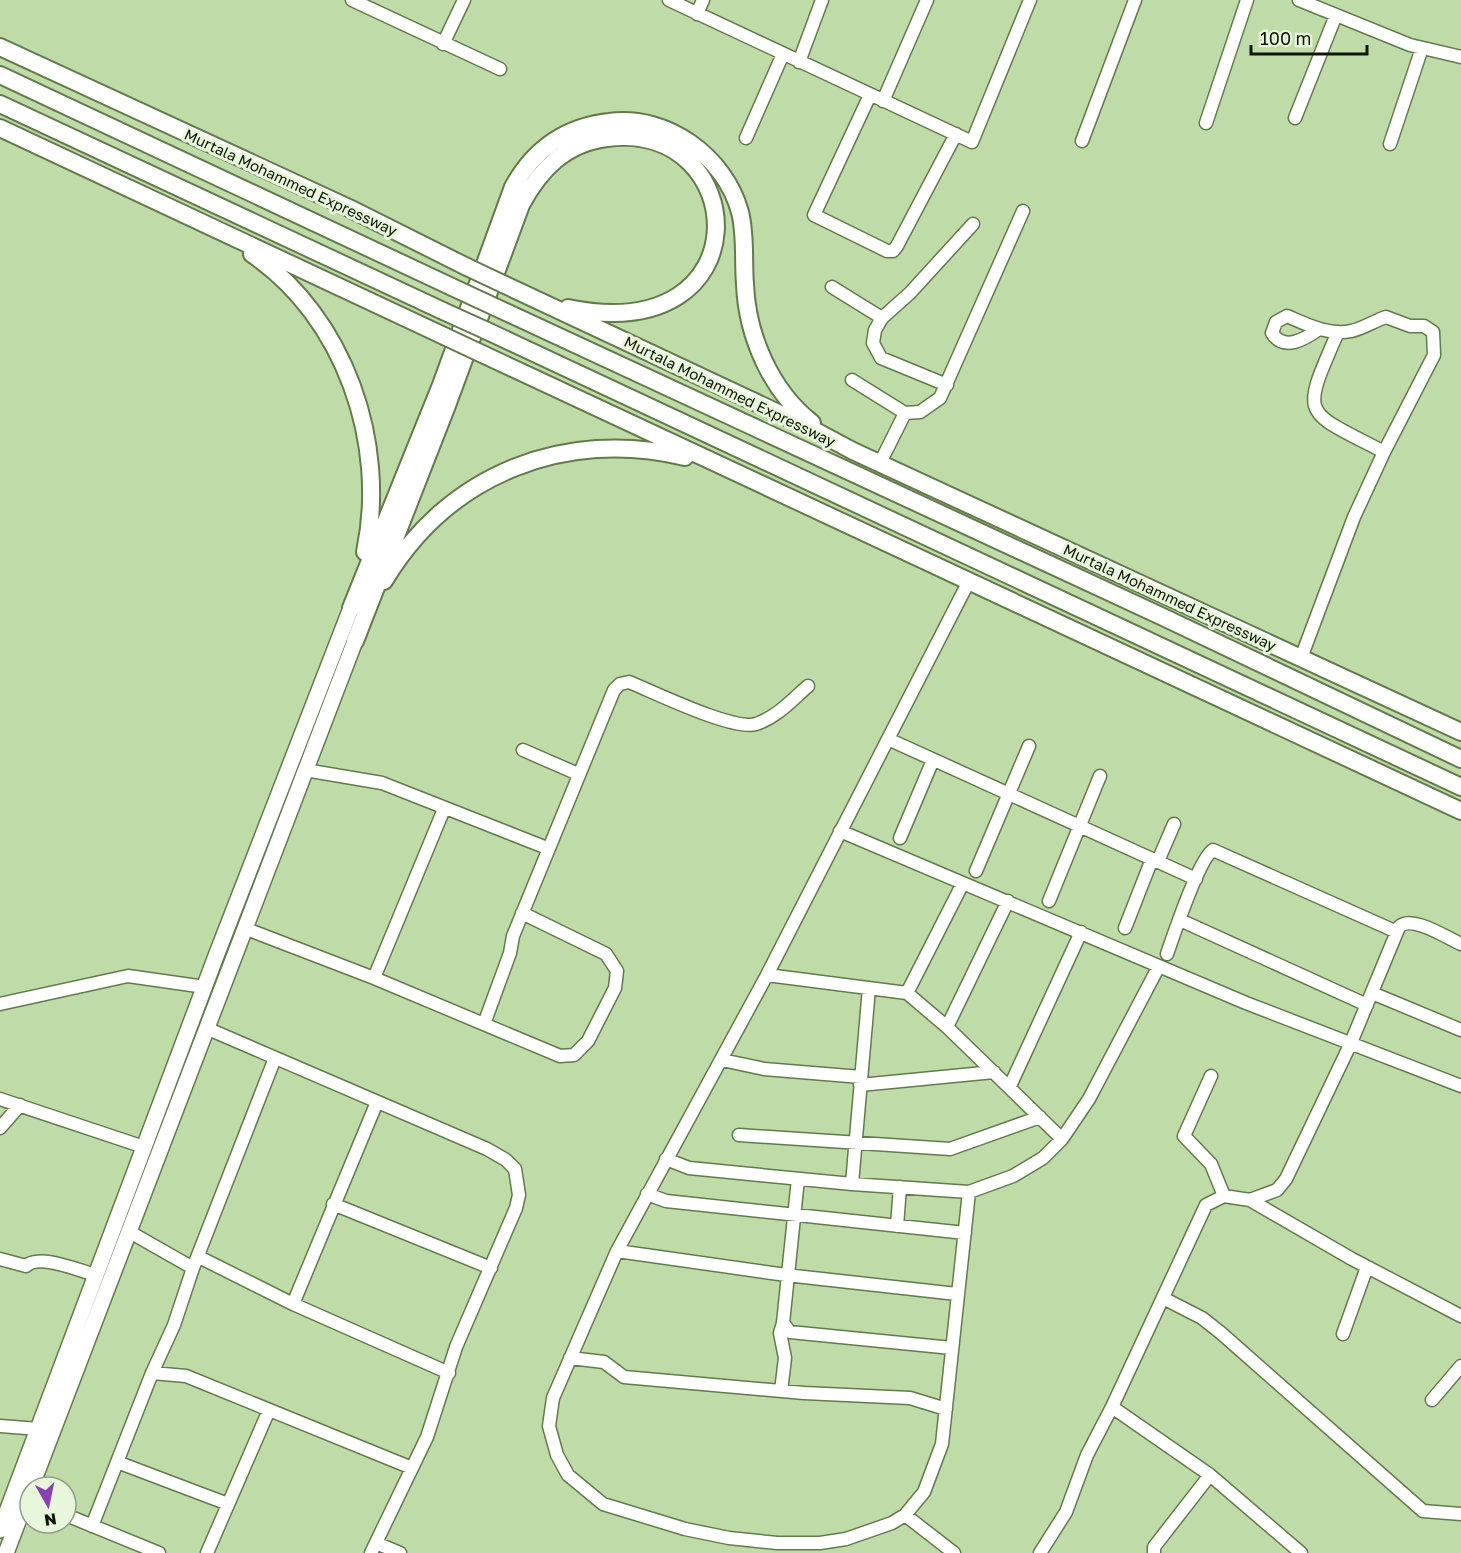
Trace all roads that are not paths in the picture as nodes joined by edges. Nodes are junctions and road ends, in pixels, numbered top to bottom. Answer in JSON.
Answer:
{"nodes":[{"id":1,"x":354,"y":0,"type":"edge"},
{"id":2,"x":464,"y":0,"type":"edge"},
{"id":3,"x":669,"y":0,"type":"edge"},
{"id":4,"x":703,"y":0,"type":"edge"},
{"id":5,"x":822,"y":0,"type":"edge"},
{"id":6,"x":927,"y":0,"type":"edge"},
{"id":7,"x":1030,"y":0,"type":"edge"},
{"id":8,"x":1135,"y":0,"type":"edge"},
{"id":9,"x":1247,"y":0,"type":"edge"},
{"id":10,"x":1299,"y":0,"type":"edge"},
{"id":11,"x":697,"y":14,"type":"junction"},
{"id":12,"x":1336,"y":15,"type":"junction"},
{"id":13,"x":443,"y":44,"type":"junction"},
{"id":14,"x":0,"y":47,"type":"edge"},
{"id":15,"x":1422,"y":48,"type":"junction"},
{"id":16,"x":783,"y":54,"type":"junction"},
{"id":17,"x":1461,"y":57,"type":"edge"},
{"id":18,"x":798,"y":62,"type":"junction"},
{"id":19,"x":500,"y":69,"type":"dead end"},
{"id":20,"x":0,"y":75,"type":"edge"},
{"id":21,"x":870,"y":95,"type":"junction"},
{"id":22,"x":883,"y":101,"type":"junction"},
{"id":23,"x":0,"y":104,"type":"edge"},
{"id":24,"x":1294,"y":118,"type":"dead end"},
{"id":25,"x":1206,"y":123,"type":"dead end"},
{"id":26,"x":0,"y":128,"type":"edge"},
{"id":27,"x":956,"y":134,"type":"junction"},
{"id":28,"x":746,"y":138,"type":"dead end"},
{"id":29,"x":1082,"y":141,"type":"dead end"},
{"id":30,"x":1390,"y":144,"type":"dead end"},
{"id":31,"x":1023,"y":211,"type":"dead end"},
{"id":32,"x":973,"y":224,"type":"dead end"},
{"id":33,"x":232,"y":237,"type":"junction"},
{"id":34,"x":832,"y":287,"type":"dead end"},
{"id":35,"x":532,"y":297,"type":"junction"},
{"id":36,"x":882,"y":318,"type":"junction"},
{"id":37,"x":1319,"y":329,"type":"dead end"},
{"id":38,"x":1338,"y":332,"type":"junction"},
{"id":39,"x":852,"y":380,"type":"dead end"},
{"id":40,"x":947,"y":385,"type":"junction"},
{"id":41,"x":905,"y":413,"type":"junction"},
{"id":42,"x":853,"y":451,"type":"junction"},
{"id":43,"x":1384,"y":452,"type":"junction"},
{"id":44,"x":880,"y":463,"type":"junction"},
{"id":45,"x":730,"y":471,"type":"junction"},
{"id":46,"x":1102,"y":565,"type":"junction"},
{"id":47,"x":969,"y":581,"type":"junction"},
{"id":48,"x":351,"y":608,"type":"junction"},
{"id":49,"x":1162,"y":617,"type":"junction"},
{"id":50,"x":355,"y":641,"type":"junction"},
{"id":51,"x":1301,"y":658,"type":"junction"},
{"id":52,"x":1143,"y":661,"type":"junction"},
{"id":53,"x":1235,"y":680,"type":"junction"},
{"id":54,"x":808,"y":686,"type":"dead end"},
{"id":55,"x":1307,"y":688,"type":"junction"},
{"id":56,"x":1400,"y":704,"type":"junction"},
{"id":57,"x":1461,"y":732,"type":"edge"},
{"id":58,"x":888,"y":739,"type":"junction"},
{"id":59,"x":1029,"y":746,"type":"dead end"},
{"id":60,"x":523,"y":750,"type":"dead end"},
{"id":61,"x":1385,"y":751,"type":"junction"},
{"id":62,"x":933,"y":759,"type":"junction"},
{"id":63,"x":1461,"y":759,"type":"edge"},
{"id":64,"x":305,"y":770,"type":"junction"},
{"id":65,"x":578,"y":774,"type":"junction"},
{"id":66,"x":1100,"y":776,"type":"dead end"},
{"id":67,"x":1461,"y":787,"type":"edge"},
{"id":68,"x":1008,"y":794,"type":"junction"},
{"id":69,"x":1455,"y":808,"type":"edge"},
{"id":70,"x":444,"y":809,"type":"junction"},
{"id":71,"x":1174,"y":824,"type":"dead end"},
{"id":72,"x":1080,"y":826,"type":"junction"},
{"id":73,"x":840,"y":831,"type":"junction"},
{"id":74,"x":900,"y":838,"type":"dead end"},
{"id":75,"x":548,"y":848,"type":"junction"},
{"id":76,"x":1155,"y":860,"type":"junction"},
{"id":77,"x":976,"y":871,"type":"dead end"},
{"id":78,"x":1196,"y":879,"type":"junction"},
{"id":79,"x":963,"y":883,"type":"junction"},
{"id":80,"x":1049,"y":900,"type":"dead end"},
{"id":81,"x":1008,"y":902,"type":"junction"},
{"id":82,"x":522,"y":914,"type":"junction"},
{"id":83,"x":1180,"y":920,"type":"junction"},
{"id":84,"x":244,"y":928,"type":"junction"},
{"id":85,"x":1125,"y":928,"type":"dead end"},
{"id":86,"x":1081,"y":932,"type":"junction"},
{"id":87,"x":1397,"y":932,"type":"junction"},
{"id":88,"x":1461,"y":944,"type":"edge"},
{"id":89,"x":1167,"y":954,"type":"dead end"},
{"id":90,"x":1160,"y":966,"type":"junction"},
{"id":91,"x":766,"y":975,"type":"junction"},
{"id":92,"x":374,"y":978,"type":"junction"},
{"id":93,"x":204,"y":987,"type":"junction"},
{"id":94,"x":869,"y":988,"type":"junction"},
{"id":95,"x":907,"y":993,"type":"junction"},
{"id":96,"x":1369,"y":999,"type":"junction"},
{"id":97,"x":0,"y":1004,"type":"edge"},
{"id":98,"x":484,"y":1024,"type":"junction"},
{"id":99,"x":948,"y":1027,"type":"junction"},
{"id":100,"x":206,"y":1028,"type":"junction"},
{"id":101,"x":1461,"y":1030,"type":"edge"},
{"id":102,"x":1350,"y":1045,"type":"junction"},
{"id":103,"x":275,"y":1058,"type":"junction"},
{"id":104,"x":722,"y":1060,"type":"junction"},
{"id":105,"x":994,"y":1072,"type":"junction"},
{"id":106,"x":1211,"y":1076,"type":"dead end"},
{"id":107,"x":860,"y":1081,"type":"junction"},
{"id":108,"x":1010,"y":1086,"type":"junction"},
{"id":109,"x":1461,"y":1086,"type":"edge"},
{"id":110,"x":0,"y":1099,"type":"edge"},
{"id":111,"x":377,"y":1102,"type":"junction"},
{"id":112,"x":20,"y":1105,"type":"junction"},
{"id":113,"x":1040,"y":1117,"type":"junction"},
{"id":114,"x":0,"y":1128,"type":"edge"},
{"id":115,"x":739,"y":1135,"type":"dead end"},
{"id":116,"x":1062,"y":1139,"type":"junction"},
{"id":117,"x":855,"y":1143,"type":"junction"},
{"id":118,"x":144,"y":1147,"type":"junction"},
{"id":119,"x":666,"y":1159,"type":"junction"},
{"id":120,"x":798,"y":1179,"type":"junction"},
{"id":121,"x":852,"y":1184,"type":"junction"},
{"id":122,"x":900,"y":1187,"type":"junction"},
{"id":123,"x":969,"y":1192,"type":"junction"},
{"id":124,"x":647,"y":1194,"type":"junction"},
{"id":125,"x":1224,"y":1196,"type":"junction"},
{"id":126,"x":1250,"y":1200,"type":"junction"},
{"id":127,"x":333,"y":1204,"type":"junction"},
{"id":128,"x":793,"y":1216,"type":"junction"},
{"id":129,"x":897,"y":1226,"type":"junction"},
{"id":130,"x":128,"y":1231,"type":"junction"},
{"id":131,"x":964,"y":1233,"type":"junction"},
{"id":132,"x":617,"y":1251,"type":"junction"},
{"id":133,"x":199,"y":1257,"type":"junction"},
{"id":134,"x":0,"y":1259,"type":"edge"},
{"id":135,"x":1367,"y":1267,"type":"junction"},
{"id":136,"x":193,"y":1268,"type":"junction"},
{"id":137,"x":491,"y":1268,"type":"junction"},
{"id":138,"x":96,"y":1275,"type":"junction"},
{"id":139,"x":786,"y":1275,"type":"junction"},
{"id":140,"x":957,"y":1294,"type":"junction"},
{"id":141,"x":1163,"y":1298,"type":"junction"},
{"id":142,"x":293,"y":1304,"type":"junction"},
{"id":143,"x":1461,"y":1316,"type":"edge"},
{"id":144,"x":783,"y":1323,"type":"junction"},
{"id":145,"x":1343,"y":1334,"type":"dead end"},
{"id":146,"x":952,"y":1348,"type":"junction"},
{"id":147,"x":570,"y":1358,"type":"junction"},
{"id":148,"x":1461,"y":1366,"type":"edge"},
{"id":149,"x":152,"y":1373,"type":"junction"},
{"id":150,"x":449,"y":1373,"type":"junction"},
{"id":151,"x":781,"y":1391,"type":"junction"},
{"id":152,"x":1432,"y":1400,"type":"dead end"},
{"id":153,"x":1112,"y":1407,"type":"junction"},
{"id":154,"x":946,"y":1409,"type":"junction"},
{"id":155,"x":269,"y":1410,"type":"junction"},
{"id":156,"x":0,"y":1426,"type":"edge"},
{"id":157,"x":39,"y":1429,"type":"junction"},
{"id":158,"x":117,"y":1461,"type":"junction"},
{"id":159,"x":412,"y":1468,"type":"junction"},
{"id":160,"x":36,"y":1475,"type":"edge"},
{"id":161,"x":1210,"y":1475,"type":"junction"},
{"id":162,"x":228,"y":1504,"type":"junction"},
{"id":163,"x":1461,"y":1514,"type":"edge"},
{"id":164,"x":905,"y":1515,"type":"junction"},
{"id":165,"x":78,"y":1520,"type":"edge"},
{"id":166,"x":18,"y":1522,"type":"edge"},
{"id":167,"x":92,"y":1526,"type":"junction"},
{"id":168,"x":0,"y":1530,"type":"edge"},
{"id":169,"x":374,"y":1548,"type":"edge"},
{"id":170,"x":6,"y":1553,"type":"edge"},
{"id":171,"x":159,"y":1553,"type":"edge"},
{"id":172,"x":207,"y":1553,"type":"edge"},
{"id":173,"x":400,"y":1553,"type":"edge"},
{"id":174,"x":954,"y":1553,"type":"edge"},
{"id":175,"x":1040,"y":1553,"type":"edge"},
{"id":176,"x":1154,"y":1553,"type":"edge"},
{"id":177,"x":1301,"y":1553,"type":"edge"}],
"edges":[{"from":1,"to":13,"type":"street"},
{"from":2,"to":13,"type":"street"},
{"from":3,"to":11,"type":"street"},
{"from":4,"to":11,"type":"street"},
{"from":5,"to":18,"type":"street"},
{"from":6,"to":22,"type":"street"},
{"from":7,"to":27,"type":"street"},
{"from":8,"to":29,"type":"street"},
{"from":9,"to":25,"type":"street"},
{"from":10,"to":12,"type":"street"},
{"from":11,"to":16,"type":"street"},
{"from":12,"to":15,"type":"street"},
{"from":12,"to":24,"type":"street"},
{"from":13,"to":19,"type":"street"},
{"from":14,"to":35,"type":"highway","name":"Murtala Mohammed Expressway","bridge":true},
{"from":15,"to":17,"type":"street"},
{"from":15,"to":30,"type":"street"},
{"from":16,"to":18,"type":"street"},
{"from":16,"to":28,"type":"street"},
{"from":18,"to":21,"type":"street"},
{"from":20,"to":49,"type":"highway","name":"Murtala Mohammed Expressway","bridge":true},
{"from":21,"to":22,"type":"street"},
{"from":21,"to":27,"type":"street"},
{"from":22,"to":27,"type":"street"},
{"from":23,"to":53,"type":"highway","bridge":true},
{"from":26,"to":33,"type":"highway"},
{"from":31,"to":40,"type":"street"},
{"from":32,"to":36,"type":"street"},
{"from":33,"to":45,"type":"highway","bridge":true},
{"from":33,"to":48,"type":"highway"},
{"from":34,"to":36,"type":"street"},
{"from":35,"to":42,"type":"highway","name":"Murtala Mohammed Expressway"},
{"from":35,"to":50,"type":"highway"},
{"from":36,"to":40,"type":"street"},
{"from":37,"to":38,"type":"street"},
{"from":38,"to":43,"type":"street"},
{"from":38,"to":43,"type":"street"},
{"from":39,"to":41,"type":"street"},
{"from":40,"to":41,"type":"street"},
{"from":41,"to":44,"type":"street"},
{"from":42,"to":44,"type":"highway","name":"Murtala Mohammed Expressway"},
{"from":42,"to":48,"type":"highway"},
{"from":43,"to":51,"type":"street"},
{"from":44,"to":46,"type":"highway","name":"Murtala Mohammed Expressway"},
{"from":45,"to":47,"type":"highway"},
{"from":45,"to":50,"type":"highway"},
{"from":46,"to":49,"type":"highway"},
{"from":46,"to":51,"type":"highway","name":"Murtala Mohammed Expressway"},
{"from":47,"to":52,"type":"highway"},
{"from":47,"to":58,"type":"street"},
{"from":48,"to":93,"type":"main road"},
{"from":49,"to":55,"type":"highway","name":"Murtala Mohammed Expressway"},
{"from":50,"to":64,"type":"main road"},
{"from":51,"to":56,"type":"highway","name":"Murtala Mohammed Expressway"},
{"from":52,"to":53,"type":"highway"},
{"from":52,"to":69,"type":"highway"},
{"from":53,"to":61,"type":"highway"},
{"from":54,"to":65,"type":"street"},
{"from":55,"to":56,"type":"highway"},
{"from":55,"to":63,"type":"highway","name":"Murtala Mohammed Expressway"},
{"from":56,"to":57,"type":"highway","name":"Murtala Mohammed Expressway"},
{"from":58,"to":62,"type":"street"},
{"from":58,"to":73,"type":"street"},
{"from":59,"to":68,"type":"street"},
{"from":60,"to":65,"type":"street"},
{"from":61,"to":67,"type":"highway"},
{"from":61,"to":69,"type":"highway"},
{"from":62,"to":68,"type":"street"},
{"from":62,"to":74,"type":"street"},
{"from":64,"to":70,"type":"street"},
{"from":64,"to":84,"type":"main road"},
{"from":65,"to":75,"type":"street"},
{"from":66,"to":72,"type":"street"},
{"from":68,"to":72,"type":"street"},
{"from":68,"to":77,"type":"street"},
{"from":70,"to":75,"type":"street"},
{"from":70,"to":92,"type":"street"},
{"from":71,"to":76,"type":"street"},
{"from":72,"to":76,"type":"street"},
{"from":72,"to":80,"type":"street"},
{"from":73,"to":79,"type":"street"},
{"from":73,"to":91,"type":"street"},
{"from":75,"to":82,"type":"street"},
{"from":76,"to":78,"type":"street"},
{"from":76,"to":85,"type":"street"},
{"from":78,"to":83,"type":"street"},
{"from":78,"to":87,"type":"street"},
{"from":79,"to":81,"type":"street"},
{"from":79,"to":95,"type":"street"},
{"from":81,"to":86,"type":"street"},
{"from":81,"to":99,"type":"street"},
{"from":82,"to":98,"type":"street"},
{"from":82,"to":98,"type":"street"},
{"from":83,"to":89,"type":"street"},
{"from":83,"to":96,"type":"street"},
{"from":84,"to":92,"type":"street"},
{"from":84,"to":100,"type":"main road"},
{"from":86,"to":90,"type":"street"},
{"from":86,"to":108,"type":"street"},
{"from":87,"to":88,"type":"street"},
{"from":87,"to":96,"type":"street"},
{"from":90,"to":102,"type":"street"},
{"from":90,"to":116,"type":"street"},
{"from":91,"to":94,"type":"street"},
{"from":91,"to":104,"type":"street"},
{"from":92,"to":98,"type":"street"},
{"from":93,"to":97,"type":"street"},
{"from":93,"to":118,"type":"main road"},
{"from":94,"to":95,"type":"street"},
{"from":94,"to":107,"type":"street"},
{"from":95,"to":99,"type":"street"},
{"from":96,"to":101,"type":"street"},
{"from":96,"to":102,"type":"street"},
{"from":99,"to":105,"type":"street"},
{"from":100,"to":103,"type":"street"},
{"from":100,"to":130,"type":"main road"},
{"from":102,"to":109,"type":"street"},
{"from":102,"to":126,"type":"street"},
{"from":103,"to":111,"type":"street"},
{"from":103,"to":133,"type":"street"},
{"from":104,"to":107,"type":"street"},
{"from":104,"to":119,"type":"street"},
{"from":105,"to":107,"type":"street"},
{"from":105,"to":108,"type":"street"},
{"from":106,"to":125,"type":"street"},
{"from":107,"to":117,"type":"street"},
{"from":108,"to":113,"type":"street"},
{"from":110,"to":112,"type":"street"},
{"from":111,"to":127,"type":"street"},
{"from":111,"to":137,"type":"street"},
{"from":112,"to":114,"type":"street"},
{"from":112,"to":118,"type":"street"},
{"from":113,"to":116,"type":"street"},
{"from":113,"to":117,"type":"street"},
{"from":115,"to":117,"type":"street"},
{"from":116,"to":123,"type":"street"},
{"from":117,"to":121,"type":"street"},
{"from":118,"to":138,"type":"main road"},
{"from":119,"to":120,"type":"street"},
{"from":119,"to":124,"type":"street"},
{"from":120,"to":121,"type":"street"},
{"from":120,"to":128,"type":"street"},
{"from":121,"to":122,"type":"street"},
{"from":122,"to":123,"type":"street"},
{"from":122,"to":129,"type":"street"},
{"from":123,"to":131,"type":"street"},
{"from":124,"to":128,"type":"street"},
{"from":124,"to":132,"type":"street"},
{"from":125,"to":126,"type":"street"},
{"from":125,"to":141,"type":"street"},
{"from":126,"to":135,"type":"street"},
{"from":127,"to":137,"type":"street"},
{"from":127,"to":142,"type":"street"},
{"from":128,"to":129,"type":"street"},
{"from":128,"to":139,"type":"street"},
{"from":129,"to":131,"type":"street"},
{"from":130,"to":136,"type":"street"},
{"from":130,"to":160,"type":"main road"},
{"from":131,"to":140,"type":"street"},
{"from":132,"to":139,"type":"street"},
{"from":132,"to":147,"type":"street"},
{"from":133,"to":136,"type":"street"},
{"from":133,"to":142,"type":"street"},
{"from":134,"to":138,"type":"street"},
{"from":135,"to":143,"type":"street"},
{"from":135,"to":145,"type":"street"},
{"from":136,"to":149,"type":"street"},
{"from":137,"to":150,"type":"street"},
{"from":138,"to":157,"type":"main road"},
{"from":139,"to":140,"type":"street"},
{"from":139,"to":144,"type":"street"},
{"from":140,"to":146,"type":"street"},
{"from":141,"to":153,"type":"street"},
{"from":141,"to":163,"type":"street"},
{"from":142,"to":150,"type":"street"},
{"from":144,"to":146,"type":"street"},
{"from":144,"to":151,"type":"street"},
{"from":146,"to":154,"type":"street"},
{"from":147,"to":151,"type":"street"},
{"from":147,"to":164,"type":"street"},
{"from":148,"to":152,"type":"street"},
{"from":149,"to":155,"type":"street"},
{"from":149,"to":158,"type":"street"},
{"from":150,"to":159,"type":"street"},
{"from":151,"to":154,"type":"street"},
{"from":153,"to":161,"type":"street"},
{"from":153,"to":175,"type":"street"},
{"from":154,"to":164,"type":"street"},
{"from":155,"to":159,"type":"street"},
{"from":155,"to":162,"type":"street"},
{"from":156,"to":157,"type":"street"},
{"from":157,"to":168,"type":"main road"},
{"from":158,"to":162,"type":"street"},
{"from":158,"to":167,"type":"street"},
{"from":159,"to":169,"type":"street"},
{"from":161,"to":176,"type":"street"},
{"from":161,"to":177,"type":"street"},
{"from":162,"to":172,"type":"street"},
{"from":164,"to":174,"type":"street"},
{"from":165,"to":167,"type":"street"},
{"from":166,"to":170,"type":"main road"},
{"from":167,"to":171,"type":"street"},
{"from":169,"to":173,"type":"street"}]}
